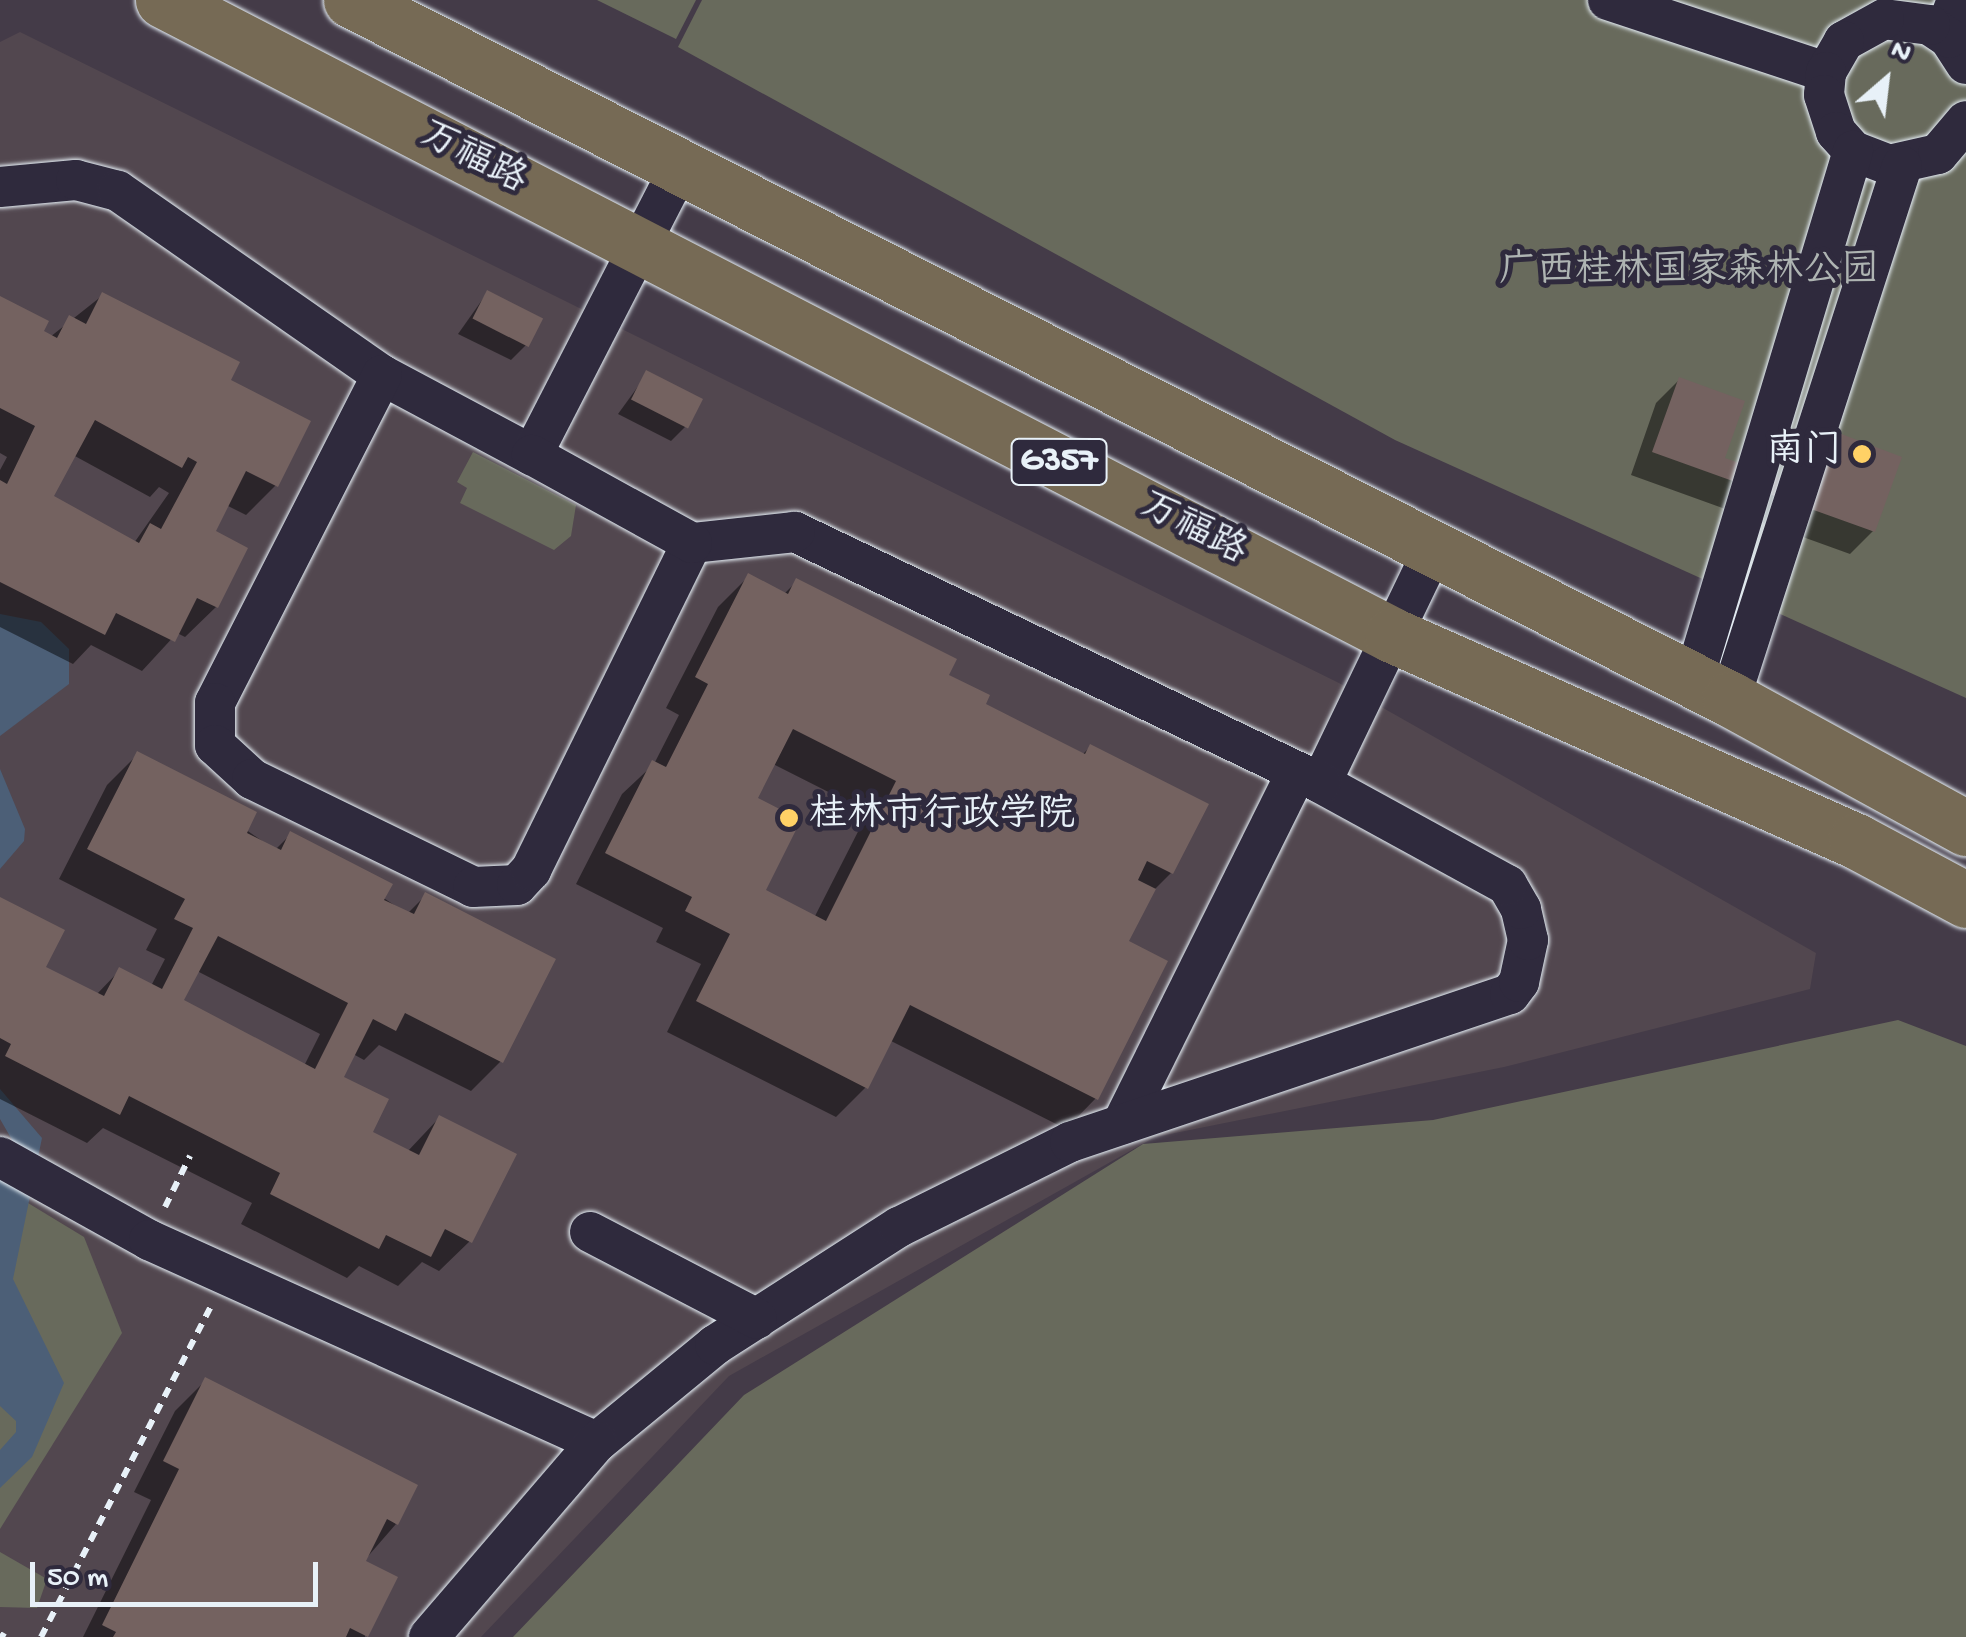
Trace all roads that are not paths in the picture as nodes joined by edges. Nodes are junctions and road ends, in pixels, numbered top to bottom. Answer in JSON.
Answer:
{"nodes":[{"id":1,"x":163,"y":0,"type":"edge"},
{"id":2,"x":352,"y":0,"type":"edge"},
{"id":3,"x":1608,"y":0,"type":"edge"},
{"id":4,"x":1956,"y":33,"type":"edge"},
{"id":5,"x":1826,"y":72,"type":"junction"},
{"id":6,"x":1966,"y":121,"type":"edge"},
{"id":7,"x":1854,"y":151,"type":"junction"},
{"id":8,"x":1902,"y":166,"type":"junction"},
{"id":9,"x":680,"y":167,"type":"junction"},
{"id":10,"x":0,"y":187,"type":"edge"},
{"id":11,"x":640,"y":246,"type":"junction"},
{"id":12,"x":382,"y":375,"type":"junction"},
{"id":13,"x":532,"y":454,"type":"junction"},
{"id":14,"x":692,"y":543,"type":"junction"},
{"id":15,"x":1433,"y":550,"type":"junction"},
{"id":16,"x":1392,"y":634,"type":"junction"},
{"id":17,"x":1711,"y":691,"type":"junction"},
{"id":18,"x":1309,"y":778,"type":"junction"},
{"id":19,"x":1966,"y":828,"type":"edge"},
{"id":20,"x":1966,"y":900,"type":"edge"},
{"id":21,"x":1122,"y":1124,"type":"junction"},
{"id":22,"x":0,"y":1157,"type":"edge"},
{"id":23,"x":590,"y":1232,"type":"dead end"},
{"id":24,"x":757,"y":1318,"type":"junction"},
{"id":25,"x":597,"y":1442,"type":"junction"},
{"id":26,"x":429,"y":1637,"type":"edge"}],
"edges":[{"from":1,"to":11,"type":"highway","name":"万福路","number":"G357"},
{"from":2,"to":9,"type":"highway","number":"G357"},
{"from":3,"to":5,"type":"street"},
{"from":4,"to":5,"type":"street"},
{"from":5,"to":7,"type":"street"},
{"from":6,"to":8,"type":"street"},
{"from":7,"to":8,"type":"street"},
{"from":7,"to":17,"type":"street"},
{"from":8,"to":17,"type":"street"},
{"from":9,"to":11,"type":"street"},
{"from":9,"to":15,"type":"highway","number":"G357"},
{"from":10,"to":12,"type":"street"},
{"from":11,"to":13,"type":"street"},
{"from":11,"to":16,"type":"highway","name":"万福路","number":"G357"},
{"from":12,"to":13,"type":"street"},
{"from":12,"to":14,"type":"street"},
{"from":13,"to":14,"type":"street"},
{"from":14,"to":18,"type":"street"},
{"from":15,"to":16,"type":"street"},
{"from":15,"to":17,"type":"highway","number":"G357"},
{"from":16,"to":18,"type":"street"},
{"from":16,"to":20,"type":"highway","name":"万福路","number":"G357"},
{"from":17,"to":19,"type":"highway","number":"G357"},
{"from":18,"to":21,"type":"street"},
{"from":18,"to":21,"type":"street"},
{"from":21,"to":24,"type":"street"},
{"from":22,"to":25,"type":"street"},
{"from":23,"to":24,"type":"street"},
{"from":24,"to":25,"type":"street"},
{"from":25,"to":26,"type":"street"}]}
